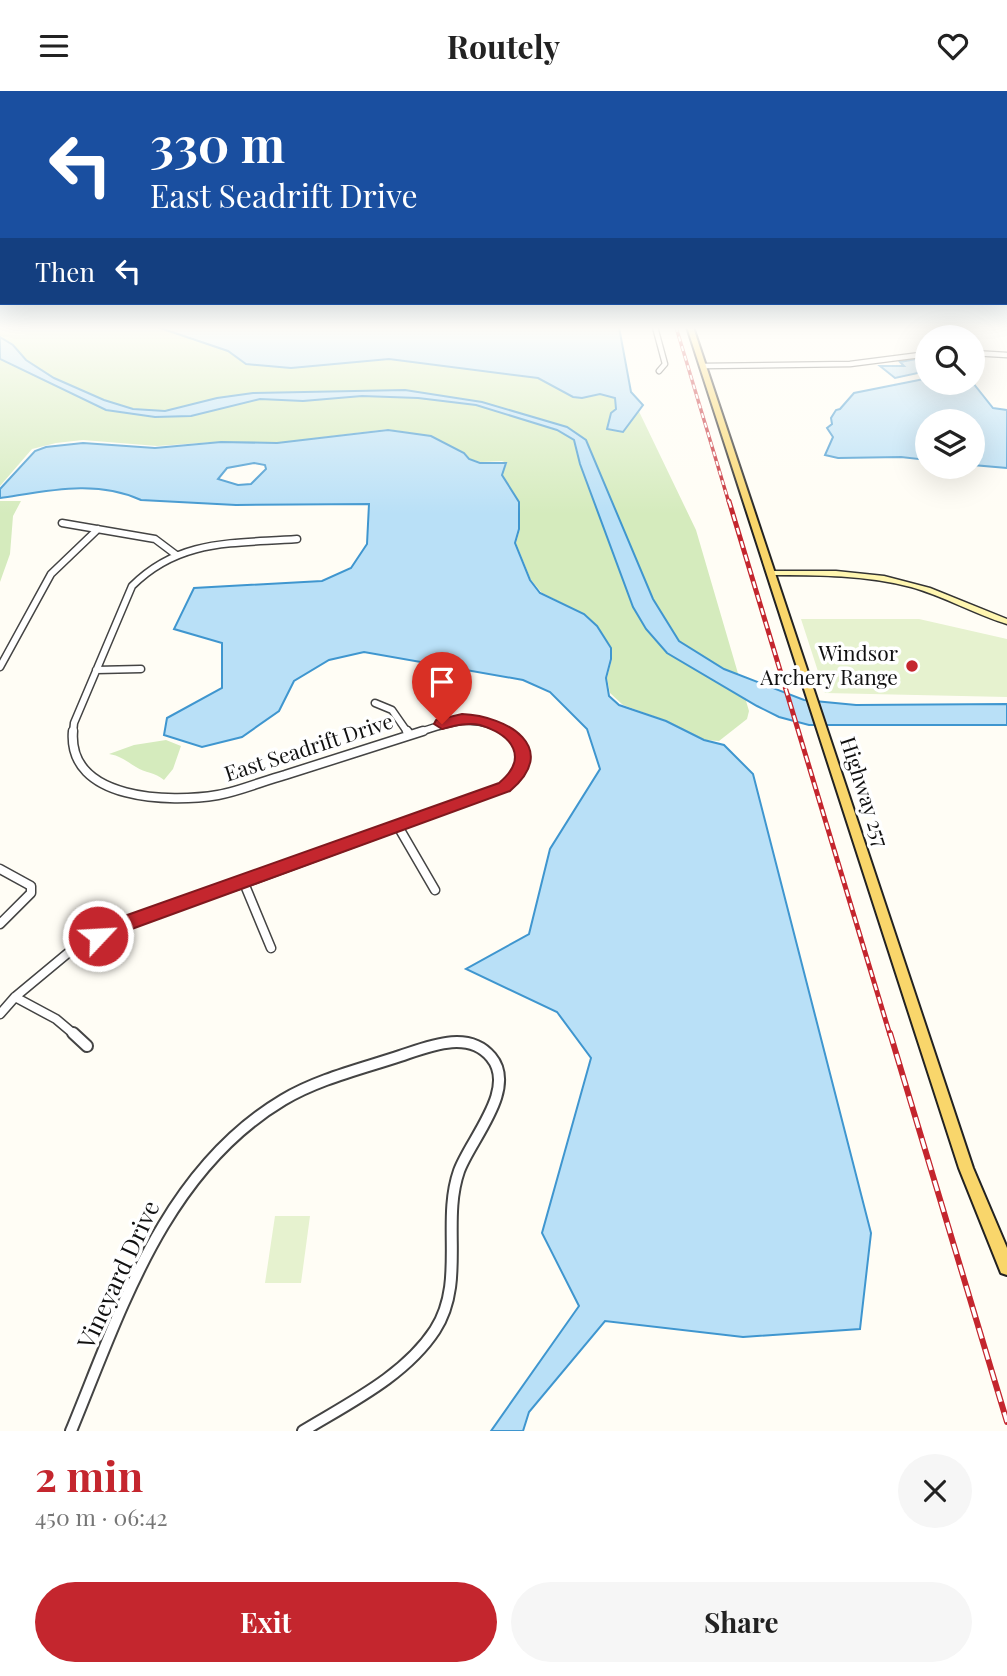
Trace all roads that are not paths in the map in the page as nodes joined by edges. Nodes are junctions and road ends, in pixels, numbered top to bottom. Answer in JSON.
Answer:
{"nodes":[{"id":1,"x":711,"y":390,"type":"edge"},
{"id":2,"x":62,"y":523,"type":"dead end"},
{"id":3,"x":99,"y":529,"type":"junction"},
{"id":4,"x":297,"y":539,"type":"dead end"},
{"id":5,"x":175,"y":554,"type":"junction"},
{"id":6,"x":771,"y":573,"type":"junction"},
{"id":7,"x":1007,"y":622,"type":"edge"},
{"id":8,"x":0,"y":667,"type":"edge"},
{"id":9,"x":141,"y":669,"type":"dead end"},
{"id":10,"x":96,"y":670,"type":"junction"},
{"id":11,"x":375,"y":703,"type":"dead end"},
{"id":12,"x":409,"y":734,"type":"junction"},
{"id":13,"x":399,"y":828,"type":"junction"},
{"id":14,"x":0,"y":869,"type":"edge"},
{"id":15,"x":244,"y":883,"type":"junction"},
{"id":16,"x":435,"y":890,"type":"dead end"},
{"id":17,"x":0,"y":924,"type":"edge"},
{"id":18,"x":271,"y":948,"type":"dead end"},
{"id":19,"x":15,"y":997,"type":"junction"},
{"id":20,"x":0,"y":1014,"type":"edge"},
{"id":21,"x":87,"y":1046,"type":"dead end"},
{"id":22,"x":1007,"y":1267,"type":"edge"},
{"id":23,"x":71,"y":1431,"type":"edge"},
{"id":24,"x":303,"y":1431,"type":"edge"}],
"edges":[{"from":1,"to":6,"type":"main road","name":"Highway 257"},
{"from":2,"to":3,"type":"street"},
{"from":3,"to":5,"type":"street"},
{"from":3,"to":8,"type":"street"},
{"from":4,"to":5,"type":"street"},
{"from":5,"to":10,"type":"street","name":"East Seadrift Drive"},
{"from":6,"to":7,"type":"street"},
{"from":6,"to":22,"type":"main road","name":"Highway 257"},
{"from":9,"to":10,"type":"street"},
{"from":10,"to":12,"type":"street","name":"East Seadrift Drive"},
{"from":11,"to":12,"type":"street"},
{"from":12,"to":13,"type":"street","name":"East Seadrift Drive"},
{"from":13,"to":15,"type":"street","name":"East Seadrift Drive"},
{"from":13,"to":16,"type":"street"},
{"from":14,"to":17,"type":"street"},
{"from":15,"to":18,"type":"street"},
{"from":15,"to":19,"type":"street","name":"East Seadrift Drive"},
{"from":19,"to":20,"type":"street","name":"East Seadrift Drive"},
{"from":19,"to":21,"type":"street"},
{"from":23,"to":24,"type":"street","name":"Vineyard Drive"}]}
